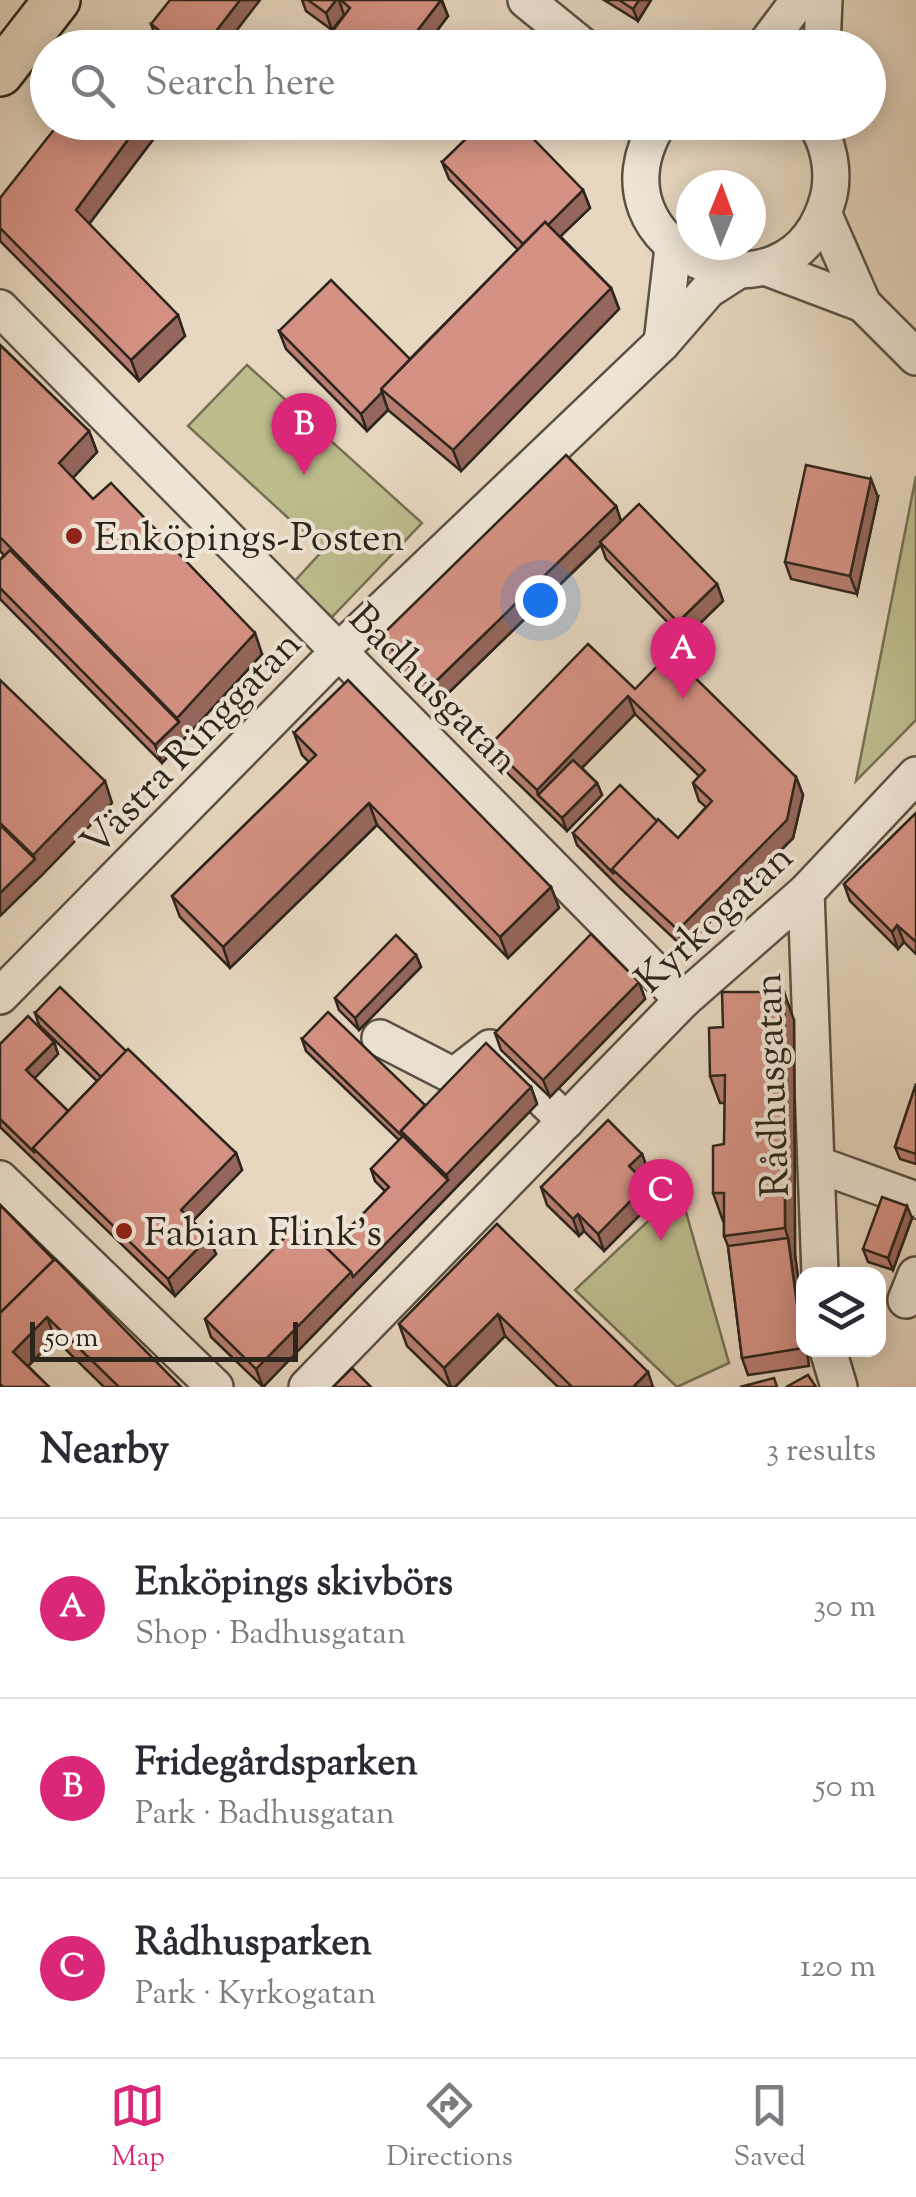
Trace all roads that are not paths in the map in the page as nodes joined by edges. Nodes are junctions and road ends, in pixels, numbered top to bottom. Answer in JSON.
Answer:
{"nodes":[{"id":1,"x":58,"y":0,"type":"edge"},
{"id":2,"x":526,"y":0,"type":"edge"},
{"id":3,"x":799,"y":0,"type":"edge"},
{"id":4,"x":824,"y":0,"type":"edge"},
{"id":5,"x":34,"y":30,"type":"edge"},
{"id":6,"x":564,"y":30,"type":"edge"},
{"id":7,"x":776,"y":30,"type":"edge"},
{"id":8,"x":823,"y":30,"type":"edge"},
{"id":9,"x":30,"y":35,"type":"edge"},
{"id":10,"x":0,"y":73,"type":"edge"},
{"id":11,"x":647,"y":140,"type":"edge"},
{"id":12,"x":823,"y":140,"type":"edge"},
{"id":13,"x":824,"y":215,"type":"junction"},
{"id":14,"x":673,"y":248,"type":"junction"},
{"id":15,"x":751,"y":270,"type":"junction"},
{"id":16,"x":863,"y":304,"type":"junction"},
{"id":17,"x":0,"y":308,"type":"edge"},
{"id":18,"x":662,"y":343,"type":"junction"},
{"id":19,"x":916,"y":356,"type":"edge"},
{"id":20,"x":339,"y":651,"type":"junction"},
{"id":21,"x":916,"y":776,"type":"edge"},
{"id":22,"x":806,"y":892,"type":"junction"},
{"id":23,"x":0,"y":996,"type":"edge"},
{"id":24,"x":683,"y":1000,"type":"junction"},
{"id":25,"x":380,"y":1038,"type":"dead end"},
{"id":26,"x":566,"y":1120,"type":"junction"},
{"id":27,"x":816,"y":1164,"type":"junction"},
{"id":28,"x":0,"y":1180,"type":"edge"},
{"id":29,"x":916,"y":1200,"type":"edge"},
{"id":30,"x":820,"y":1267,"type":"edge"},
{"id":31,"x":830,"y":1357,"type":"edge"},
{"id":32,"x":216,"y":1387,"type":"edge"},
{"id":33,"x":307,"y":1387,"type":"edge"},
{"id":34,"x":839,"y":1387,"type":"edge"}],
"edges":[{"from":1,"to":5,"type":"main road"},
{"from":2,"to":6,"type":"street"},
{"from":3,"to":7,"type":"street"},
{"from":4,"to":8,"type":"street"},
{"from":9,"to":10,"type":"main road"},
{"from":11,"to":14,"type":"street"},
{"from":12,"to":13,"type":"street"},
{"from":13,"to":15,"type":"street","name":"Västra Ringgatan"},
{"from":13,"to":16,"type":"street"},
{"from":14,"to":15,"type":"street"},
{"from":14,"to":18,"type":"street"},
{"from":15,"to":16,"type":"street"},
{"from":15,"to":18,"type":"street","name":"Västra Ringgatan"},
{"from":16,"to":19,"type":"street"},
{"from":17,"to":20,"type":"street","name":"Badhusgatan"},
{"from":18,"to":20,"type":"street","name":"Västra Ringgatan"},
{"from":20,"to":23,"type":"street","name":"Västra Ringgatan"},
{"from":20,"to":24,"type":"street","name":"Badhusgatan"},
{"from":21,"to":22,"type":"street","name":"Kyrkogatan"},
{"from":22,"to":24,"type":"street","name":"Kyrkogatan"},
{"from":22,"to":27,"type":"street","name":"Rådhusgatan"},
{"from":24,"to":26,"type":"street","name":"Kyrkogatan"},
{"from":25,"to":26,"type":"street"},
{"from":26,"to":33,"type":"street","name":"Kyrkogatan"},
{"from":27,"to":29,"type":"street"},
{"from":27,"to":30,"type":"street","name":"Rådhusgatan"},
{"from":28,"to":32,"type":"street"},
{"from":31,"to":34,"type":"street"}]}
